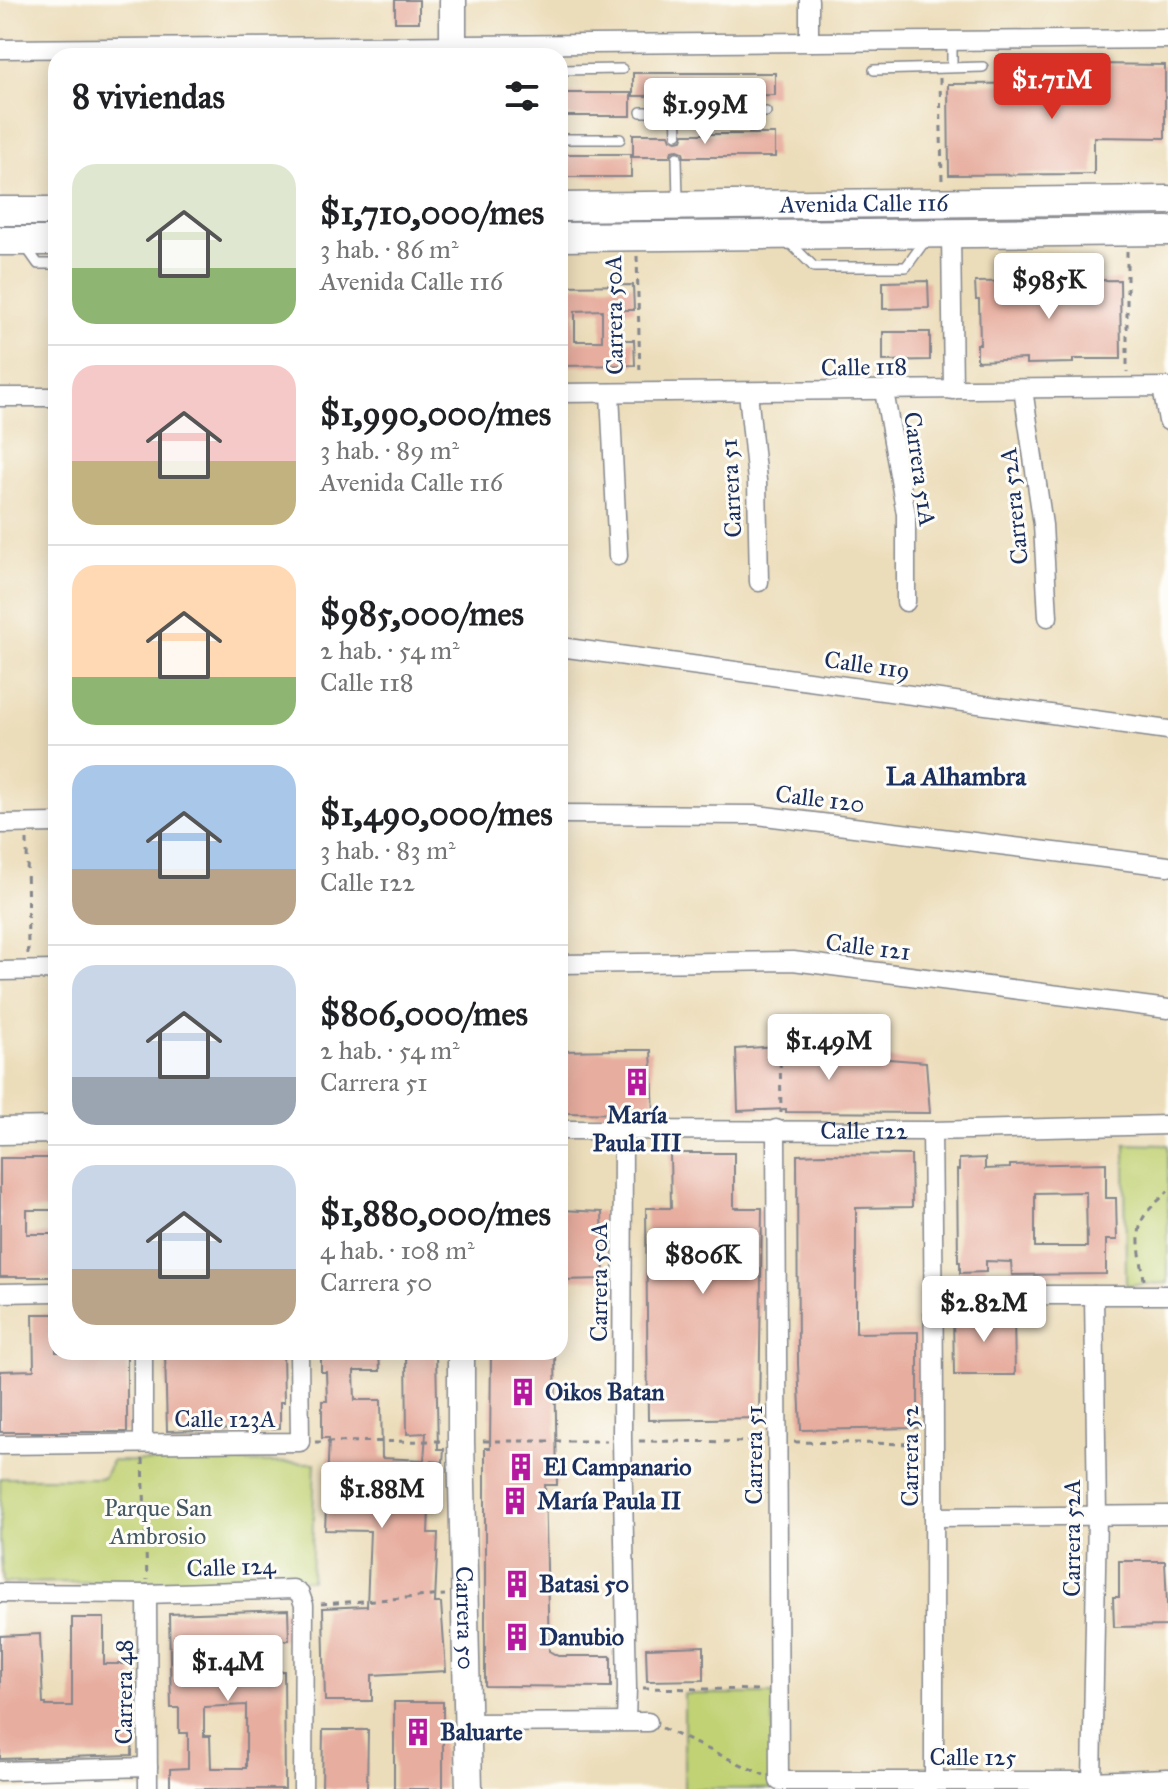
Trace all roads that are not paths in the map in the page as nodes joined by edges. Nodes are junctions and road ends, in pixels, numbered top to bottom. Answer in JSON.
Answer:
{"nodes":[{"id":1,"x":453,"y":0,"type":"edge"},
{"id":2,"x":809,"y":0,"type":"edge"},
{"id":3,"x":1168,"y":39,"type":"edge"},
{"id":4,"x":952,"y":41,"type":"junction"},
{"id":5,"x":809,"y":42,"type":"junction"},
{"id":6,"x":453,"y":48,"type":"edge"},
{"id":7,"x":568,"y":48,"type":"edge"},
{"id":8,"x":0,"y":49,"type":"edge"},
{"id":9,"x":48,"y":49,"type":"edge"},
{"id":10,"x":983,"y":67,"type":"dead end"},
{"id":11,"x":952,"y":68,"type":"junction"},
{"id":12,"x":622,"y":69,"type":"dead end"},
{"id":13,"x":568,"y":70,"type":"edge"},
{"id":14,"x":874,"y":70,"type":"dead end"},
{"id":15,"x":641,"y":112,"type":"dead end"},
{"id":16,"x":676,"y":112,"type":"junction"},
{"id":17,"x":766,"y":112,"type":"dead end"},
{"id":18,"x":677,"y":134,"type":"dead end"},
{"id":19,"x":568,"y":139,"type":"edge"},
{"id":20,"x":620,"y":139,"type":"dead end"},
{"id":21,"x":677,"y":157,"type":"dead end"},
{"id":22,"x":1168,"y":200,"type":"edge"},
{"id":23,"x":678,"y":205,"type":"junction"},
{"id":24,"x":568,"y":207,"type":"edge"},
{"id":25,"x":0,"y":211,"type":"edge"},
{"id":26,"x":48,"y":211,"type":"edge"},
{"id":27,"x":1168,"y":231,"type":"edge"},
{"id":28,"x":941,"y":233,"type":"junction"},
{"id":29,"x":568,"y":237,"type":"edge"},
{"id":30,"x":11,"y":241,"type":"edge"},
{"id":31,"x":48,"y":241,"type":"edge"},
{"id":32,"x":48,"y":264,"type":"edge"},
{"id":33,"x":1165,"y":387,"type":"edge"},
{"id":34,"x":1023,"y":389,"type":"junction"},
{"id":35,"x":953,"y":390,"type":"junction"},
{"id":36,"x":884,"y":391,"type":"junction"},
{"id":37,"x":748,"y":392,"type":"junction"},
{"id":38,"x":568,"y":393,"type":"edge"},
{"id":39,"x":610,"y":393,"type":"junction"},
{"id":40,"x":0,"y":397,"type":"edge"},
{"id":41,"x":48,"y":397,"type":"edge"},
{"id":42,"x":1168,"y":421,"type":"edge"},
{"id":43,"x":618,"y":556,"type":"dead end"},
{"id":44,"x":759,"y":582,"type":"dead end"},
{"id":45,"x":906,"y":602,"type":"dead end"},
{"id":46,"x":1048,"y":617,"type":"dead end"},
{"id":47,"x":568,"y":648,"type":"edge"},
{"id":48,"x":1168,"y":730,"type":"edge"},
{"id":49,"x":568,"y":814,"type":"edge"},
{"id":50,"x":48,"y":823,"type":"edge"},
{"id":51,"x":0,"y":824,"type":"edge"},
{"id":52,"x":1168,"y":866,"type":"edge"},
{"id":53,"x":568,"y":964,"type":"edge"},
{"id":54,"x":48,"y":970,"type":"edge"},
{"id":55,"x":0,"y":971,"type":"edge"},
{"id":56,"x":1168,"y":1009,"type":"edge"},
{"id":57,"x":1168,"y":1125,"type":"edge"},
{"id":58,"x":779,"y":1129,"type":"junction"},
{"id":59,"x":48,"y":1130,"type":"edge"},
{"id":60,"x":568,"y":1130,"type":"edge"},
{"id":61,"x":0,"y":1131,"type":"edge"},
{"id":62,"x":623,"y":1131,"type":"junction"},
{"id":63,"x":932,"y":1131,"type":"junction"},
{"id":64,"x":48,"y":1292,"type":"edge"},
{"id":65,"x":0,"y":1293,"type":"edge"},
{"id":66,"x":934,"y":1295,"type":"junction"},
{"id":67,"x":1094,"y":1295,"type":"junction"},
{"id":68,"x":1168,"y":1295,"type":"edge"},
{"id":69,"x":143,"y":1360,"type":"edge"},
{"id":70,"x":299,"y":1360,"type":"edge"},
{"id":71,"x":461,"y":1360,"type":"edge"},
{"id":72,"x":143,"y":1443,"type":"junction"},
{"id":73,"x":0,"y":1445,"type":"edge"},
{"id":74,"x":1168,"y":1515,"type":"edge"},
{"id":75,"x":1097,"y":1516,"type":"junction"},
{"id":76,"x":934,"y":1517,"type":"junction"},
{"id":77,"x":0,"y":1593,"type":"edge"},
{"id":78,"x":147,"y":1594,"type":"junction"},
{"id":79,"x":626,"y":1721,"type":"junction"},
{"id":80,"x":648,"y":1722,"type":"road end"},
{"id":81,"x":468,"y":1723,"type":"junction"},
{"id":82,"x":148,"y":1767,"type":"junction"},
{"id":83,"x":0,"y":1771,"type":"edge"},
{"id":84,"x":1168,"y":1778,"type":"edge"},
{"id":85,"x":779,"y":1781,"type":"joint"},
{"id":86,"x":934,"y":1781,"type":"junction"},
{"id":87,"x":1092,"y":1781,"type":"junction"},
{"id":88,"x":148,"y":1789,"type":"edge"},
{"id":89,"x":303,"y":1789,"type":"edge"},
{"id":90,"x":469,"y":1789,"type":"edge"}],
"edges":[{"from":1,"to":6,"type":"street"},
{"from":2,"to":5,"type":"street"},
{"from":3,"to":4,"type":"street"},
{"from":4,"to":5,"type":"street"},
{"from":4,"to":11,"type":"lane"},
{"from":5,"to":7,"type":"street"},
{"from":8,"to":9,"type":"street"},
{"from":10,"to":11,"type":"lane"},
{"from":11,"to":14,"type":"lane"},
{"from":12,"to":13,"type":"lane"},
{"from":15,"to":16,"type":"lane"},
{"from":16,"to":17,"type":"lane"},
{"from":16,"to":18,"type":"lane"},
{"from":19,"to":20,"type":"lane"},
{"from":21,"to":23,"type":"lane"},
{"from":22,"to":23,"type":"main road","name":"Avenida Calle 116"},
{"from":23,"to":24,"type":"main road","name":"Avenida Calle 116"},
{"from":25,"to":26,"type":"main road"},
{"from":27,"to":28,"type":"main road","name":"Avenida Calle 116"},
{"from":28,"to":29,"type":"main road","name":"Avenida Calle 116"},
{"from":28,"to":35,"type":"street"},
{"from":30,"to":31,"type":"main road"},
{"from":30,"to":32,"type":"lane"},
{"from":33,"to":34,"type":"street","name":"Calle 118"},
{"from":33,"to":42,"type":"street"},
{"from":34,"to":35,"type":"street","name":"Calle 118"},
{"from":34,"to":46,"type":"street","name":"Carrera 52A"},
{"from":35,"to":36,"type":"street","name":"Calle 118"},
{"from":36,"to":37,"type":"street","name":"Calle 118"},
{"from":36,"to":45,"type":"street","name":"Carrera 51A"},
{"from":37,"to":39,"type":"street","name":"Calle 118"},
{"from":37,"to":44,"type":"street","name":"Carrera 51"},
{"from":38,"to":39,"type":"street","name":"Calle 118"},
{"from":39,"to":43,"type":"street","name":"Carrera 50A"},
{"from":40,"to":41,"type":"street"},
{"from":47,"to":48,"type":"street","name":"Calle 119"},
{"from":49,"to":52,"type":"street","name":"Calle 120"},
{"from":50,"to":51,"type":"street"},
{"from":53,"to":56,"type":"street","name":"Calle 121"},
{"from":54,"to":55,"type":"street"},
{"from":57,"to":63,"type":"street","name":"Calle 122"},
{"from":58,"to":62,"type":"street","name":"Calle 122"},
{"from":58,"to":63,"type":"street","name":"Calle 122"},
{"from":58,"to":85,"type":"street","name":"Carrera 51"},
{"from":59,"to":61,"type":"street"},
{"from":60,"to":62,"type":"street","name":"Calle 122"},
{"from":62,"to":79,"type":"street","name":"Carrera 50A"},
{"from":63,"to":66,"type":"street","name":"Carrera 52"},
{"from":64,"to":65,"type":"street"},
{"from":66,"to":67,"type":"street"},
{"from":66,"to":76,"type":"street","name":"Carrera 52"},
{"from":67,"to":68,"type":"street"},
{"from":67,"to":75,"type":"street","name":"Carrera 52A"},
{"from":69,"to":72,"type":"street"},
{"from":70,"to":72,"type":"street","name":"Calle 123A"},
{"from":71,"to":81,"type":"street","name":"Carrera 50"},
{"from":72,"to":73,"type":"street","name":"Calle 123A"},
{"from":74,"to":75,"type":"street"},
{"from":75,"to":76,"type":"street"},
{"from":75,"to":87,"type":"street","name":"Carrera 52A"},
{"from":76,"to":86,"type":"street","name":"Carrera 52"},
{"from":77,"to":78,"type":"street","name":"Calle 124"},
{"from":78,"to":82,"type":"street","name":"Carrera 48"},
{"from":78,"to":89,"type":"street","name":"Calle 124"},
{"from":79,"to":80,"type":"street"},
{"from":79,"to":81,"type":"street"},
{"from":81,"to":90,"type":"street","name":"Carrera 50"},
{"from":82,"to":83,"type":"street"},
{"from":82,"to":88,"type":"street","name":"Carrera 48"},
{"from":84,"to":87,"type":"street","name":"Calle 125"},
{"from":85,"to":86,"type":"street","name":"Calle 125"},
{"from":86,"to":87,"type":"street","name":"Calle 125"}]}
